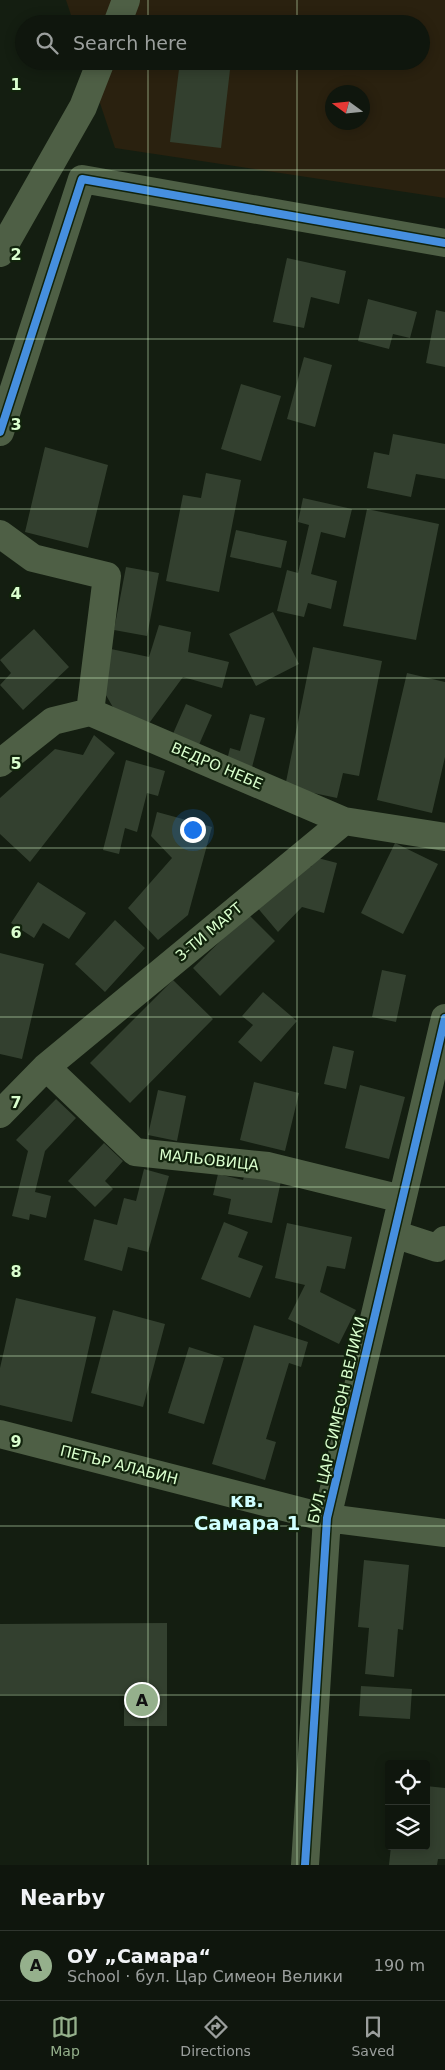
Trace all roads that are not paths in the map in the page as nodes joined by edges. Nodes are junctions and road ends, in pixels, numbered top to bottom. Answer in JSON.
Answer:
{"nodes":[{"id":1,"x":126,"y":0,"type":"edge"},
{"id":2,"x":120,"y":15,"type":"edge"},
{"id":3,"x":97,"y":70,"type":"edge"},
{"id":4,"x":445,"y":243,"type":"edge"},
{"id":5,"x":0,"y":253,"type":"edge"},
{"id":6,"x":0,"y":432,"type":"edge"},
{"id":7,"x":0,"y":534,"type":"edge"},
{"id":8,"x":90,"y":712,"type":"junction"},
{"id":9,"x":0,"y":763,"type":"edge"},
{"id":10,"x":344,"y":821,"type":"junction"},
{"id":11,"x":445,"y":837,"type":"edge"},
{"id":12,"x":445,"y":1018,"type":"edge"},
{"id":13,"x":46,"y":1067,"type":"junction"},
{"id":14,"x":0,"y":1114,"type":"edge"},
{"id":15,"x":402,"y":1199,"type":"junction"},
{"id":16,"x":394,"y":1234,"type":"junction"},
{"id":17,"x":445,"y":1240,"type":"edge"},
{"id":18,"x":0,"y":1434,"type":"edge"},
{"id":19,"x":327,"y":1518,"type":"junction"},
{"id":20,"x":445,"y":1533,"type":"edge"},
{"id":21,"x":306,"y":1865,"type":"edge"}],
"edges":[{"from":1,"to":2,"type":"street"},
{"from":3,"to":5,"type":"street"},
{"from":4,"to":6,"type":"street"},
{"from":7,"to":8,"type":"street"},
{"from":8,"to":9,"type":"street"},
{"from":8,"to":10,"type":"street","name":"ВЕДРО НЕБЕ"},
{"from":10,"to":11,"type":"street"},
{"from":10,"to":13,"type":"street","name":"3-ТИ МАРТ"},
{"from":12,"to":15,"type":"street","name":"БУЛ. ЦАР СИМЕОН ВЕЛИКИ"},
{"from":13,"to":14,"type":"street","name":"3-ТИ МАРТ"},
{"from":13,"to":15,"type":"street","name":"МАЛЬОВИЦА"},
{"from":15,"to":16,"type":"street","name":"БУЛ. ЦАР СИМЕОН ВЕЛИКИ"},
{"from":16,"to":17,"type":"street"},
{"from":16,"to":19,"type":"street","name":"БУЛ. ЦАР СИМЕОН ВЕЛИКИ"},
{"from":18,"to":19,"type":"street","name":"ПЕТЪР АЛАБИН"},
{"from":19,"to":20,"type":"street","name":"ПЕТЪР АЛАБИН"},
{"from":19,"to":21,"type":"street","name":"БУЛ. ЦАР СИМЕОН ВЕЛИКИ"}]}
